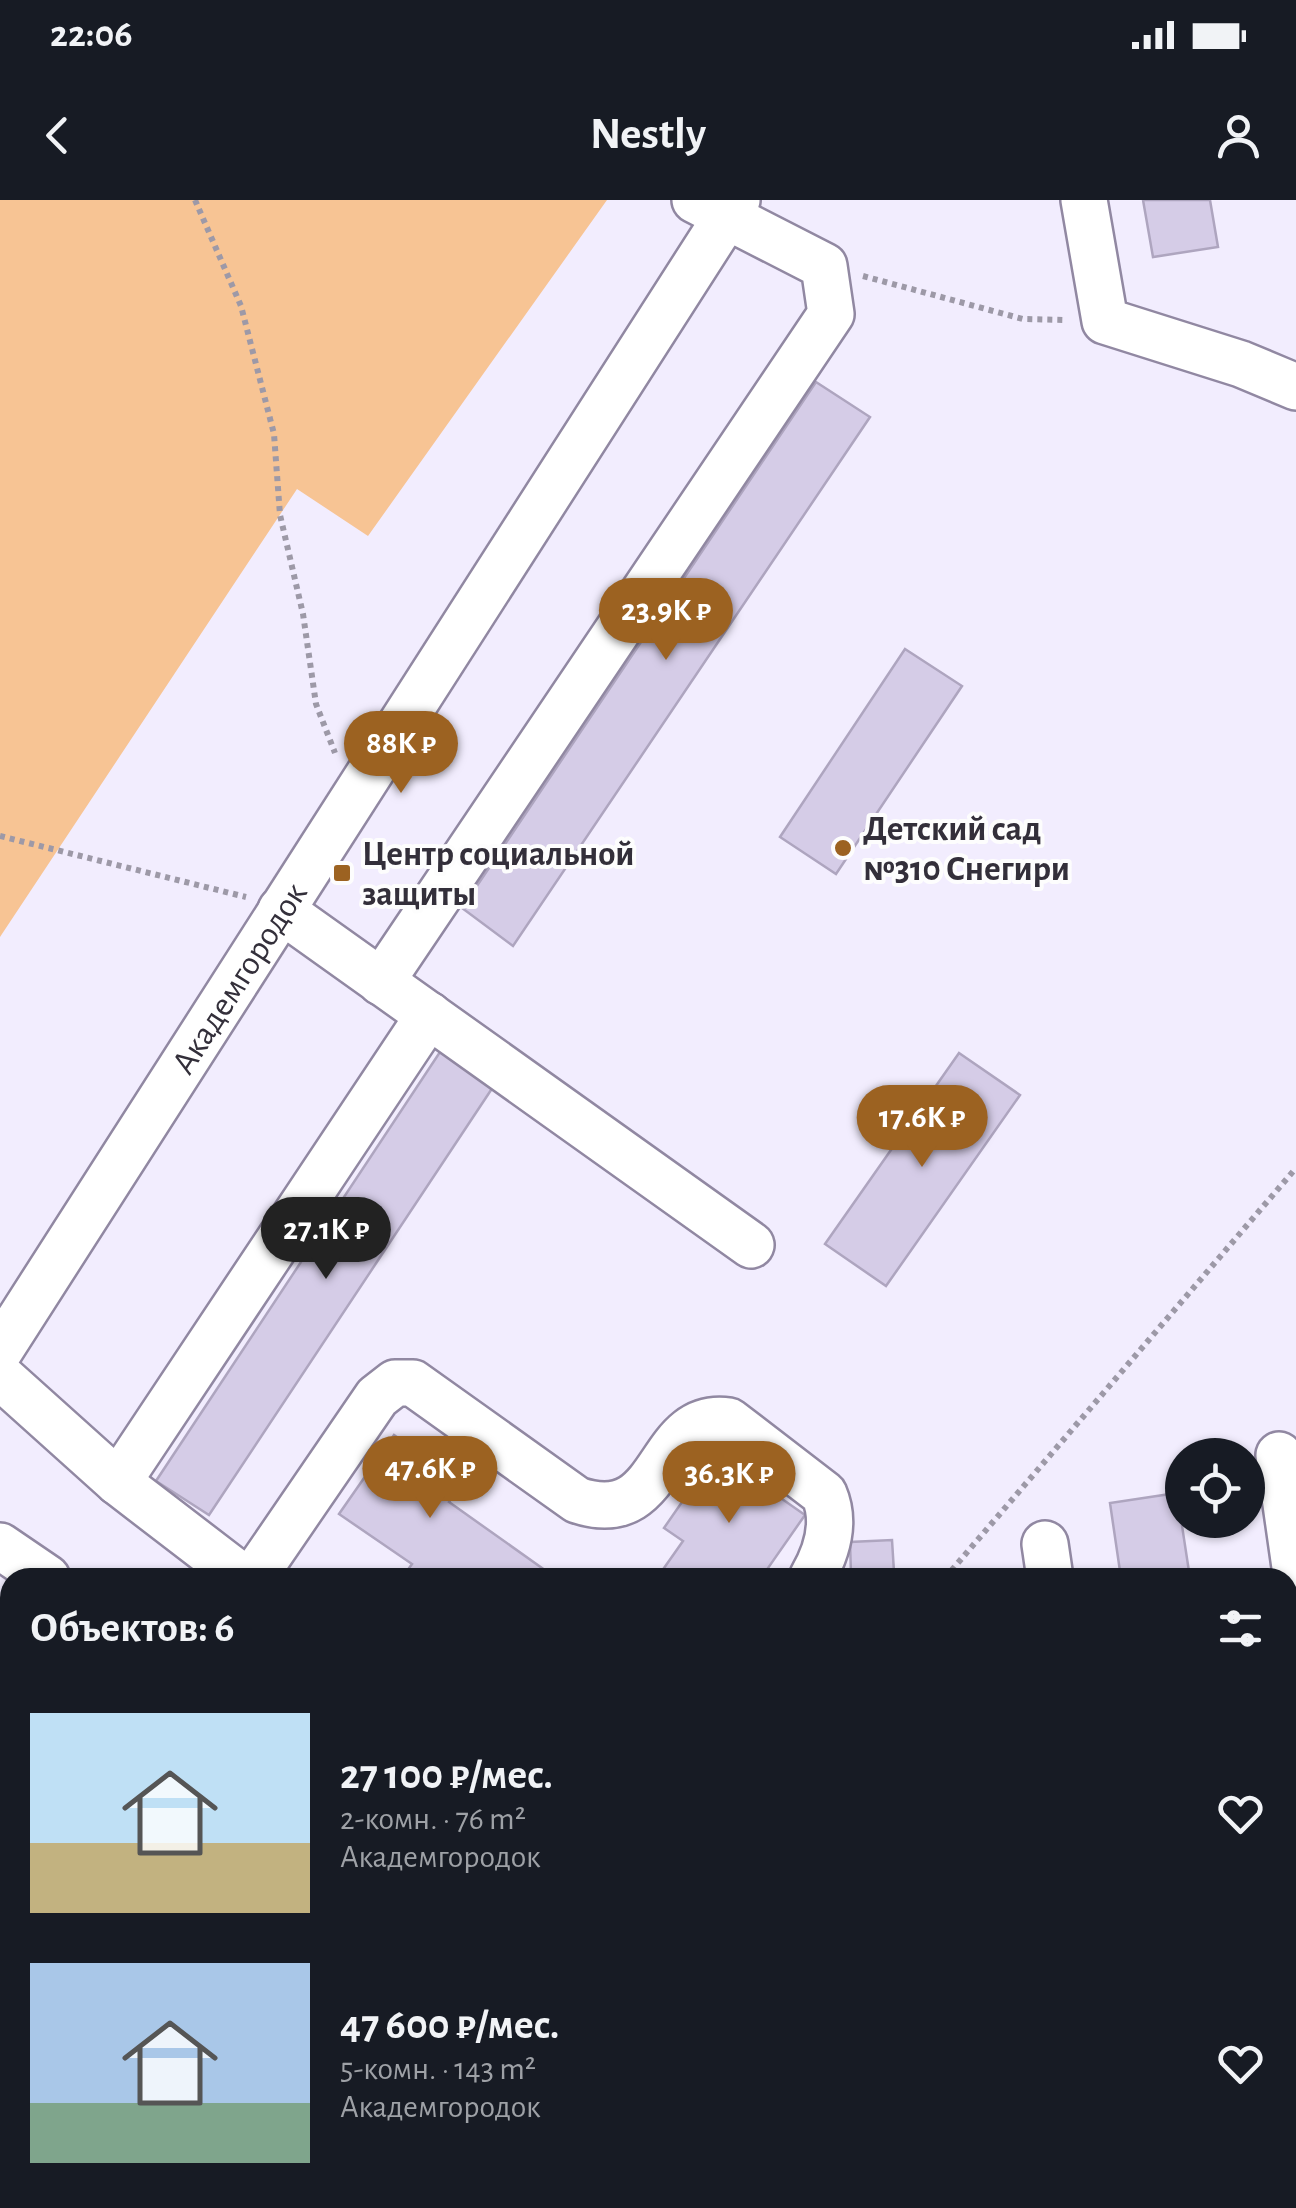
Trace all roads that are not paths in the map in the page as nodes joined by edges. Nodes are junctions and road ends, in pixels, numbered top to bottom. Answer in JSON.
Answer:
{"nodes":[{"id":1,"x":1084,"y":200,"type":"edge"},
{"id":2,"x":719,"y":206,"type":"edge"},
{"id":3,"x":1296,"y":387,"type":"edge"},
{"id":4,"x":281,"y":910,"type":"junction"},
{"id":5,"x":382,"y":982,"type":"junction"},
{"id":6,"x":429,"y":1016,"type":"junction"},
{"id":7,"x":751,"y":1246,"type":"dead end"},
{"id":8,"x":0,"y":1350,"type":"edge"},
{"id":9,"x":0,"y":1376,"type":"edge"},
{"id":10,"x":1279,"y":1455,"type":"dead end"},
{"id":11,"x":118,"y":1482,"type":"junction"},
{"id":12,"x":0,"y":1546,"type":"edge"},
{"id":13,"x":32,"y":1568,"type":"edge"},
{"id":14,"x":230,"y":1568,"type":"edge"},
{"id":15,"x":260,"y":1568,"type":"edge"},
{"id":16,"x":818,"y":1568,"type":"edge"},
{"id":17,"x":1295,"y":1568,"type":"edge"}],
"edges":[{"from":1,"to":3,"type":"street"},
{"from":2,"to":4,"type":"street","name":"Академгородок"},
{"from":2,"to":5,"type":"street"},
{"from":4,"to":5,"type":"street"},
{"from":4,"to":8,"type":"street","name":"Академгородок"},
{"from":5,"to":6,"type":"street"},
{"from":6,"to":7,"type":"street"},
{"from":6,"to":11,"type":"street"},
{"from":9,"to":11,"type":"street"},
{"from":10,"to":17,"type":"street"},
{"from":11,"to":14,"type":"street"},
{"from":12,"to":13,"type":"street"},
{"from":15,"to":16,"type":"street"}]}
